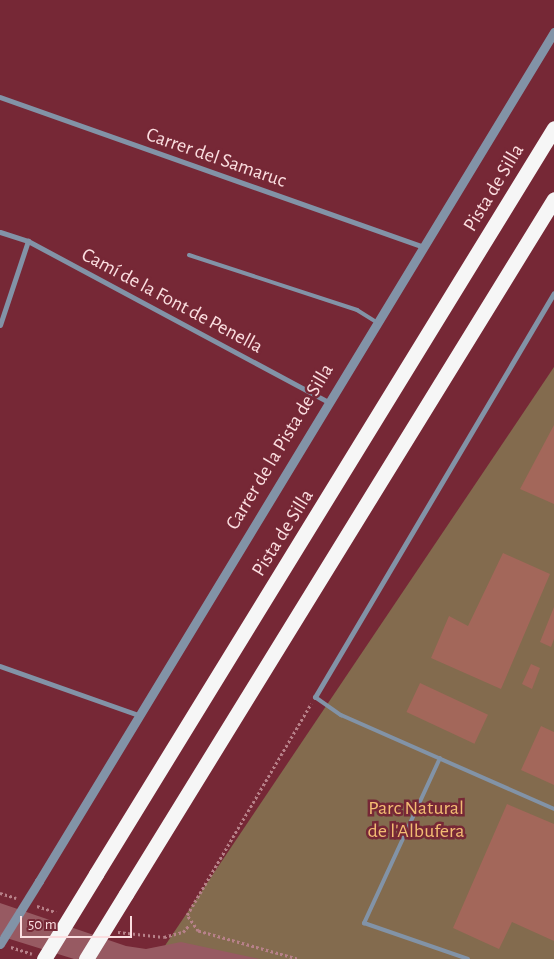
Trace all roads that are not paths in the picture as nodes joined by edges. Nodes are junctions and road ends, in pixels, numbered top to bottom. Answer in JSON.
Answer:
{"nodes":[{"id":1,"x":554,"y":32,"type":"edge"},
{"id":2,"x":0,"y":97,"type":"edge"},
{"id":3,"x":554,"y":128,"type":"edge"},
{"id":4,"x":554,"y":199,"type":"edge"},
{"id":5,"x":0,"y":232,"type":"edge"},
{"id":6,"x":28,"y":241,"type":"junction"},
{"id":7,"x":421,"y":246,"type":"junction"},
{"id":8,"x":189,"y":255,"type":"dead end"},
{"id":9,"x":554,"y":293,"type":"edge"},
{"id":10,"x":376,"y":322,"type":"junction"},
{"id":11,"x":0,"y":325,"type":"edge"},
{"id":12,"x":328,"y":402,"type":"junction"},
{"id":13,"x":0,"y":666,"type":"edge"},
{"id":14,"x":315,"y":697,"type":"joint"},
{"id":15,"x":138,"y":715,"type":"junction"},
{"id":16,"x":440,"y":758,"type":"junction"},
{"id":17,"x":554,"y":809,"type":"edge"},
{"id":18,"x":0,"y":944,"type":"edge"},
{"id":19,"x":41,"y":957,"type":"edge"},
{"id":20,"x":86,"y":959,"type":"edge"},
{"id":21,"x":468,"y":959,"type":"edge"}],
"edges":[{"from":1,"to":7,"type":"street","name":"Carrer de la Pista de Silla"},
{"from":2,"to":7,"type":"street","name":"Carrer del Samaruc"},
{"from":3,"to":19,"type":"highway","name":"Pista de Silla","bridge":true},
{"from":4,"to":20,"type":"highway","bridge":true},
{"from":5,"to":6,"type":"street","name":"Camí de la Font de Penella"},
{"from":6,"to":11,"type":"street"},
{"from":6,"to":12,"type":"street","name":"Camí de la Font de Penella"},
{"from":7,"to":10,"type":"street","name":"Carrer de la Pista de Silla"},
{"from":8,"to":10,"type":"lane"},
{"from":9,"to":14,"type":"street"},
{"from":10,"to":12,"type":"street","name":"Carrer de la Pista de Silla"},
{"from":12,"to":15,"type":"street","name":"Carrer de la Pista de Silla"},
{"from":13,"to":15,"type":"street"},
{"from":14,"to":16,"type":"lane"},
{"from":15,"to":18,"type":"street","name":"Carrer de la Pista de Silla","bridge":true},
{"from":16,"to":17,"type":"lane"},
{"from":16,"to":21,"type":"lane"}]}
